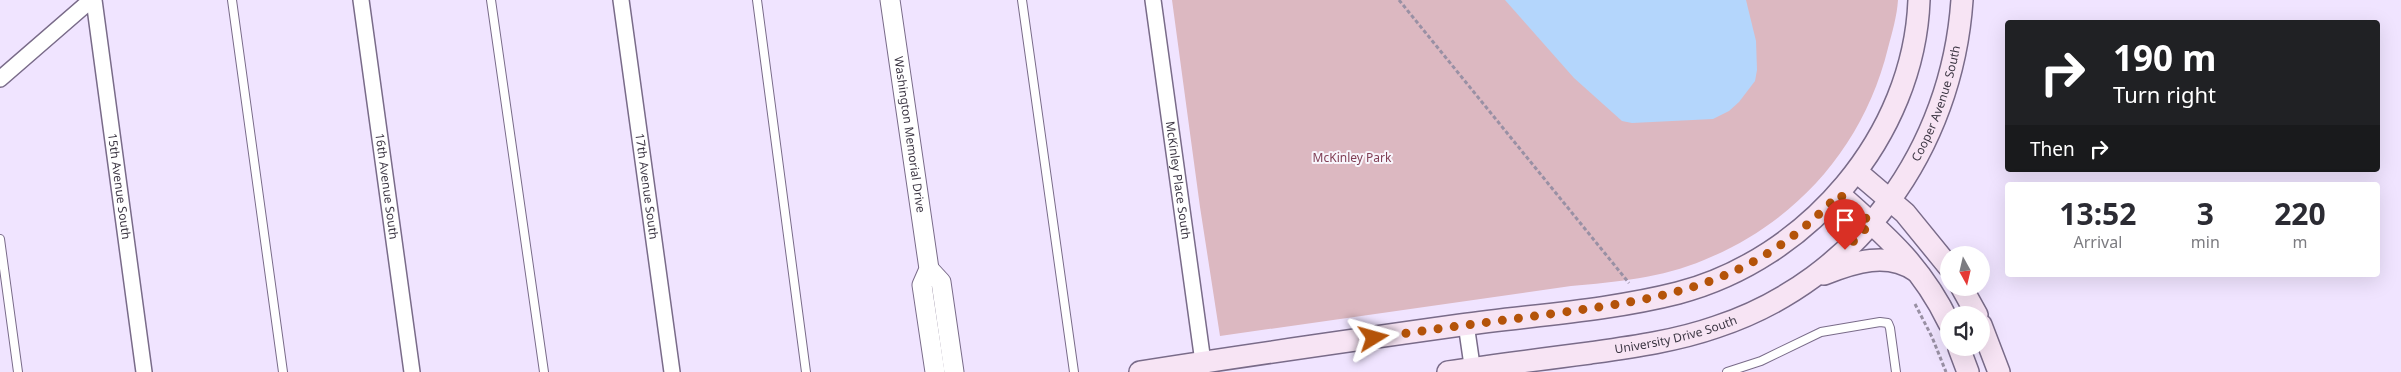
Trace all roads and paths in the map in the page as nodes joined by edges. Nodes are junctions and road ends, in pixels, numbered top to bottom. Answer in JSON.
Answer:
{"nodes":[{"id":1,"x":93,"y":0,"type":"edge"},
{"id":2,"x":232,"y":0,"type":"edge"},
{"id":3,"x":361,"y":0,"type":"edge"},
{"id":4,"x":491,"y":0,"type":"edge"},
{"id":5,"x":621,"y":0,"type":"edge"},
{"id":6,"x":757,"y":0,"type":"edge"},
{"id":7,"x":890,"y":0,"type":"edge"},
{"id":8,"x":1022,"y":0,"type":"edge"},
{"id":9,"x":1153,"y":0,"type":"edge"},
{"id":10,"x":1399,"y":0,"type":"edge"},
{"id":11,"x":1919,"y":0,"type":"edge"},
{"id":12,"x":1962,"y":0,"type":"edge"},
{"id":13,"x":0,"y":79,"type":"edge"},
{"id":14,"x":1857,"y":172,"type":"junction"},
{"id":15,"x":1839,"y":194,"type":"junction"},
{"id":16,"x":1890,"y":199,"type":"junction"},
{"id":17,"x":1871,"y":223,"type":"junction"},
{"id":18,"x":0,"y":239,"type":"edge"},
{"id":19,"x":1940,"y":255,"type":"edge"},
{"id":20,"x":929,"y":269,"type":"junction"},
{"id":21,"x":1918,"y":272,"type":"junction"},
{"id":22,"x":1807,"y":280,"type":"junction"},
{"id":23,"x":1629,"y":283,"type":"dead end"},
{"id":24,"x":1913,"y":302,"type":"dead end"},
{"id":25,"x":1940,"y":306,"type":"edge"},
{"id":26,"x":1466,"y":324,"type":"junction"},
{"id":27,"x":1990,"y":348,"type":"edge"},
{"id":28,"x":1962,"y":356,"type":"edge"},
{"id":29,"x":1203,"y":362,"type":"junction"},
{"id":30,"x":1472,"y":370,"type":"edge"},
{"id":31,"x":18,"y":372,"type":"edge"},
{"id":32,"x":144,"y":372,"type":"edge"},
{"id":33,"x":283,"y":372,"type":"edge"},
{"id":34,"x":412,"y":372,"type":"edge"},
{"id":35,"x":544,"y":372,"type":"edge"},
{"id":36,"x":672,"y":372,"type":"edge"},
{"id":37,"x":806,"y":372,"type":"edge"},
{"id":38,"x":936,"y":372,"type":"edge"},
{"id":39,"x":954,"y":372,"type":"edge"},
{"id":40,"x":1074,"y":372,"type":"edge"},
{"id":41,"x":1140,"y":372,"type":"edge"},
{"id":42,"x":1448,"y":372,"type":"edge"},
{"id":43,"x":1727,"y":372,"type":"edge"},
{"id":44,"x":1896,"y":372,"type":"edge"},
{"id":45,"x":1946,"y":372,"type":"edge"},
{"id":46,"x":1968,"y":372,"type":"edge"},
{"id":47,"x":1999,"y":372,"type":"edge"}],
"edges":[{"from":1,"to":13,"type":"street"},
{"from":1,"to":32,"type":"street","name":"15th Avenue South"},
{"from":2,"to":33,"type":"lane"},
{"from":3,"to":34,"type":"street","name":"16th Avenue South"},
{"from":4,"to":35,"type":"lane"},
{"from":5,"to":36,"type":"street","name":"17th Avenue South"},
{"from":6,"to":37,"type":"lane"},
{"from":7,"to":20,"type":"street","name":"Washington Memorial Drive"},
{"from":8,"to":40,"type":"lane"},
{"from":9,"to":29,"type":"street","name":"McKinley Place South"},
{"from":10,"to":23,"type":"path"},
{"from":11,"to":14,"type":"main road"},
{"from":12,"to":16,"type":"main road","name":"Cooper Avenue South"},
{"from":14,"to":15,"type":"main road"},
{"from":14,"to":16,"type":"main road"},
{"from":15,"to":17,"type":"main road"},
{"from":15,"to":26,"type":"main road"},
{"from":16,"to":17,"type":"main road","name":"Cooper Avenue South"},
{"from":16,"to":19,"type":"main road"},
{"from":17,"to":21,"type":"main road"},
{"from":17,"to":22,"type":"main road","name":"University Drive South"},
{"from":18,"to":31,"type":"lane"},
{"from":20,"to":38,"type":"street","name":"Washington Memorial Drive"},
{"from":20,"to":39,"type":"street","name":"Washington Memorial Drive"},
{"from":21,"to":22,"type":"main road"},
{"from":21,"to":25,"type":"main road"},
{"from":22,"to":30,"type":"main road","name":"University Drive South"},
{"from":24,"to":45,"type":"path"},
{"from":26,"to":29,"type":"main road"},
{"from":26,"to":30,"type":"street"},
{"from":27,"to":47,"type":"main road"},
{"from":28,"to":46,"type":"main road"},
{"from":29,"to":41,"type":"main road"},
{"from":30,"to":42,"type":"main road","name":"University Drive South"},
{"from":43,"to":44,"type":"lane"}]}
